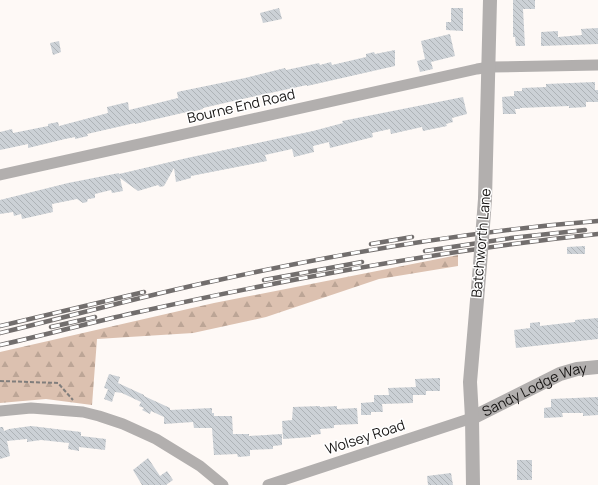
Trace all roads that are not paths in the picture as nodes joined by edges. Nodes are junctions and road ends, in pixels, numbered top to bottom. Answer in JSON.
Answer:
{"nodes":[{"id":1,"x":490,"y":0,"type":"edge"},
{"id":2,"x":598,"y":65,"type":"edge"},
{"id":3,"x":490,"y":67,"type":"junction"},
{"id":4,"x":0,"y":175,"type":"edge"},
{"id":5,"x":598,"y":367,"type":"edge"},
{"id":6,"x":0,"y":411,"type":"edge"},
{"id":7,"x":472,"y":418,"type":"junction"},
{"id":8,"x":223,"y":485,"type":"edge"},
{"id":9,"x":268,"y":485,"type":"edge"},
{"id":10,"x":473,"y":485,"type":"edge"}],
"edges":[{"from":1,"to":3,"type":"street","name":"Batchworth Lane"},
{"from":2,"to":3,"type":"street","name":"Bourne End Road"},
{"from":3,"to":4,"type":"street","name":"Bourne End Road"},
{"from":3,"to":7,"type":"street","name":"Batchworth Lane","bridge":true},
{"from":5,"to":7,"type":"street","name":"Sandy Lodge Way"},
{"from":6,"to":8,"type":"street"},
{"from":7,"to":9,"type":"street","name":"Wolsey Road"},
{"from":7,"to":10,"type":"street","name":"Batchworth Lane"}]}
